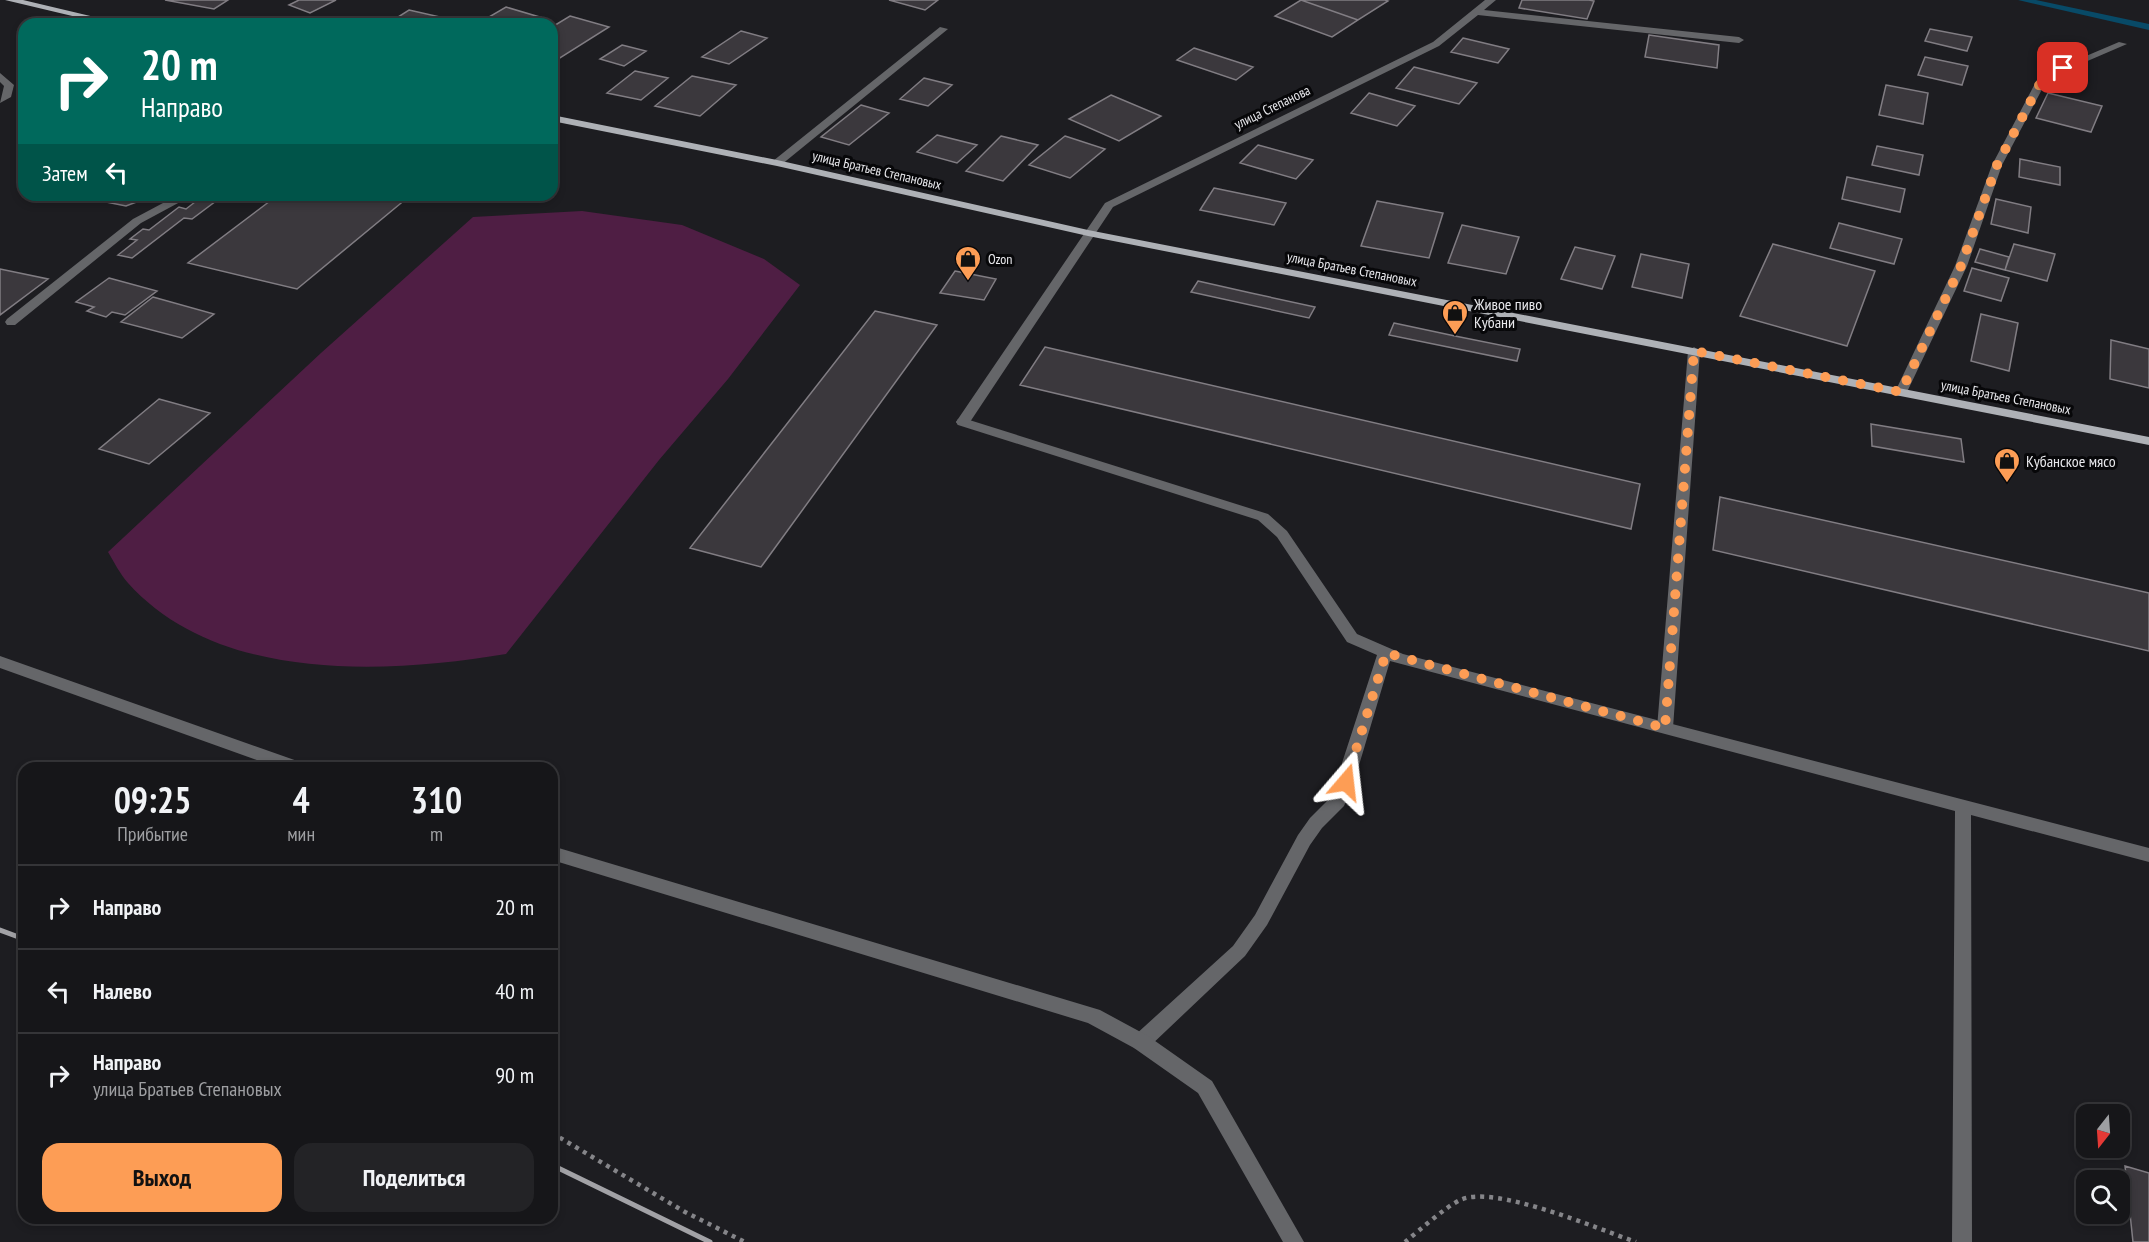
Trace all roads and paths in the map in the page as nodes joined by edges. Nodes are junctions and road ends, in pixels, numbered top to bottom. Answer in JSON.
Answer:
{"nodes":[{"id":1,"x":10,"y":0,"type":"edge"},
{"id":2,"x":1491,"y":0,"type":"edge"},
{"id":3,"x":1475,"y":12,"type":"junction"},
{"id":4,"x":92,"y":18,"type":"edge"},
{"id":5,"x":943,"y":29,"type":"dead end"},
{"id":6,"x":1739,"y":40,"type":"dead end"},
{"id":7,"x":2122,"y":45,"type":"dead end"},
{"id":8,"x":0,"y":76,"type":"edge"},
{"id":9,"x":0,"y":100,"type":"edge"},
{"id":10,"x":558,"y":119,"type":"edge"},
{"id":11,"x":777,"y":163,"type":"junction"},
{"id":12,"x":175,"y":201,"type":"edge"},
{"id":13,"x":1088,"y":233,"type":"junction"},
{"id":14,"x":11,"y":322,"type":"dead end"},
{"id":15,"x":1694,"y":351,"type":"junction"},
{"id":16,"x":1901,"y":392,"type":"junction"},
{"id":17,"x":2149,"y":441,"type":"edge"},
{"id":18,"x":1386,"y":653,"type":"junction"},
{"id":19,"x":0,"y":662,"type":"edge"},
{"id":20,"x":1665,"y":728,"type":"junction"},
{"id":21,"x":280,"y":762,"type":"edge"},
{"id":22,"x":1963,"y":806,"type":"junction"},
{"id":23,"x":558,"y":855,"type":"edge"},
{"id":24,"x":2149,"y":855,"type":"edge"},
{"id":25,"x":1141,"y":1042,"type":"junction"},
{"id":26,"x":558,"y":1137,"type":"edge"},
{"id":27,"x":745,"y":1242,"type":"edge"},
{"id":28,"x":1294,"y":1242,"type":"edge"},
{"id":29,"x":1404,"y":1242,"type":"edge"},
{"id":30,"x":1636,"y":1242,"type":"edge"},
{"id":31,"x":1962,"y":1242,"type":"edge"}],
"edges":[{"from":1,"to":4,"type":"main road"},
{"from":2,"to":3,"type":"street","name":"улица Степанова"},
{"from":3,"to":6,"type":"street"},
{"from":3,"to":13,"type":"street","name":"улица Степанова"},
{"from":5,"to":11,"type":"street"},
{"from":7,"to":16,"type":"street"},
{"from":8,"to":9,"type":"street"},
{"from":10,"to":11,"type":"main road","name":"улица Братьев Степановых"},
{"from":11,"to":13,"type":"main road","name":"улица Братьев Степановых"},
{"from":12,"to":14,"type":"street"},
{"from":13,"to":15,"type":"main road","name":"улица Братьев Степановых"},
{"from":13,"to":18,"type":"street","name":"улица Степанова"},
{"from":15,"to":16,"type":"main road","name":"улица Братьев Степановых"},
{"from":15,"to":20,"type":"street"},
{"from":16,"to":17,"type":"main road","name":"улица Братьев Степановых"},
{"from":18,"to":20,"type":"street"},
{"from":18,"to":25,"type":"street"},
{"from":19,"to":21,"type":"street"},
{"from":20,"to":22,"type":"street"},
{"from":22,"to":24,"type":"street"},
{"from":22,"to":31,"type":"street"},
{"from":23,"to":25,"type":"street"},
{"from":25,"to":28,"type":"street"},
{"from":26,"to":27,"type":"path"},
{"from":29,"to":30,"type":"path"}]}
